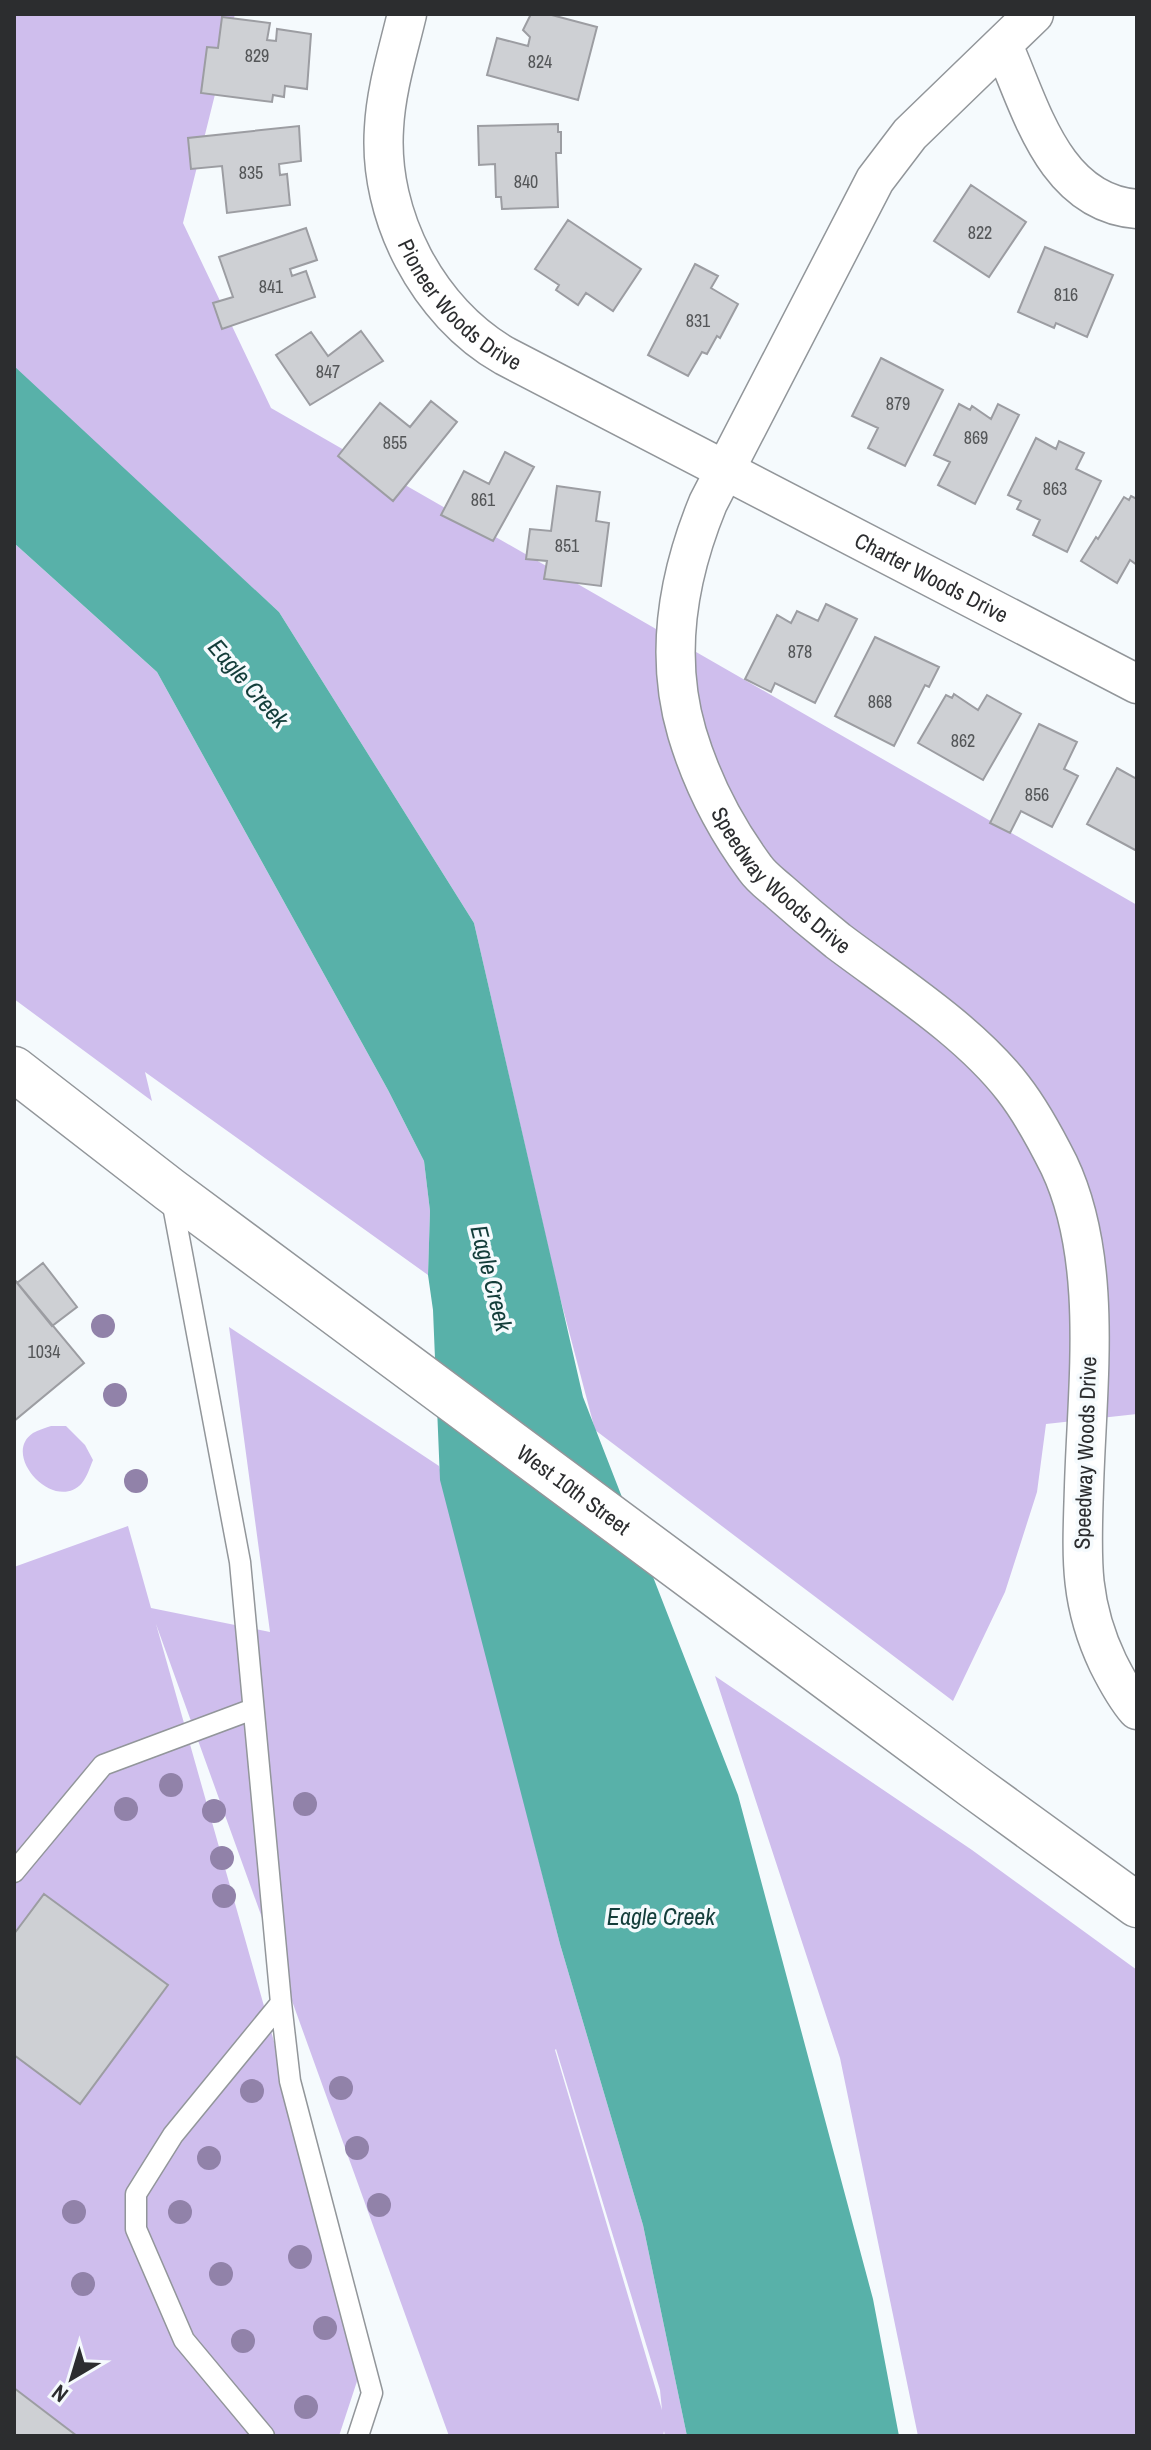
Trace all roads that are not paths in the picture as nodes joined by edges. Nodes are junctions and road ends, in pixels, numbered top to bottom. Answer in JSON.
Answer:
{"nodes":[{"id":1,"x":407,"y":14,"type":"edge"},
{"id":2,"x":1034,"y":14,"type":"edge"},
{"id":3,"x":1003,"y":45,"type":"junction"},
{"id":4,"x":1137,"y":209,"type":"edge"},
{"id":5,"x":725,"y":470,"type":"junction"},
{"id":6,"x":1137,"y":684,"type":"edge"},
{"id":7,"x":14,"y":1069,"type":"edge"},
{"id":8,"x":170,"y":1190,"type":"junction"},
{"id":9,"x":253,"y":1709,"type":"junction"},
{"id":10,"x":1137,"y":1710,"type":"edge"},
{"id":11,"x":14,"y":1872,"type":"edge"},
{"id":12,"x":1137,"y":1905,"type":"edge"},
{"id":13,"x":281,"y":2003,"type":"junction"},
{"id":14,"x":264,"y":2436,"type":"edge"},
{"id":15,"x":358,"y":2436,"type":"edge"}],
"edges":[{"from":1,"to":5,"type":"street","name":"Pioneer Woods Drive"},
{"from":2,"to":3,"type":"street","name":"Speedway Woods Drive"},
{"from":3,"to":4,"type":"street"},
{"from":3,"to":5,"type":"street","name":"Speedway Woods Drive"},
{"from":5,"to":6,"type":"street","name":"Charter Woods Drive"},
{"from":5,"to":10,"type":"street","name":"Speedway Woods Drive"},
{"from":7,"to":8,"type":"main road","name":"West 10th Street"},
{"from":8,"to":9,"type":"lane"},
{"from":8,"to":12,"type":"main road","name":"West 10th Street"},
{"from":9,"to":11,"type":"lane"},
{"from":9,"to":13,"type":"lane"},
{"from":13,"to":14,"type":"lane"},
{"from":13,"to":15,"type":"lane"}]}
